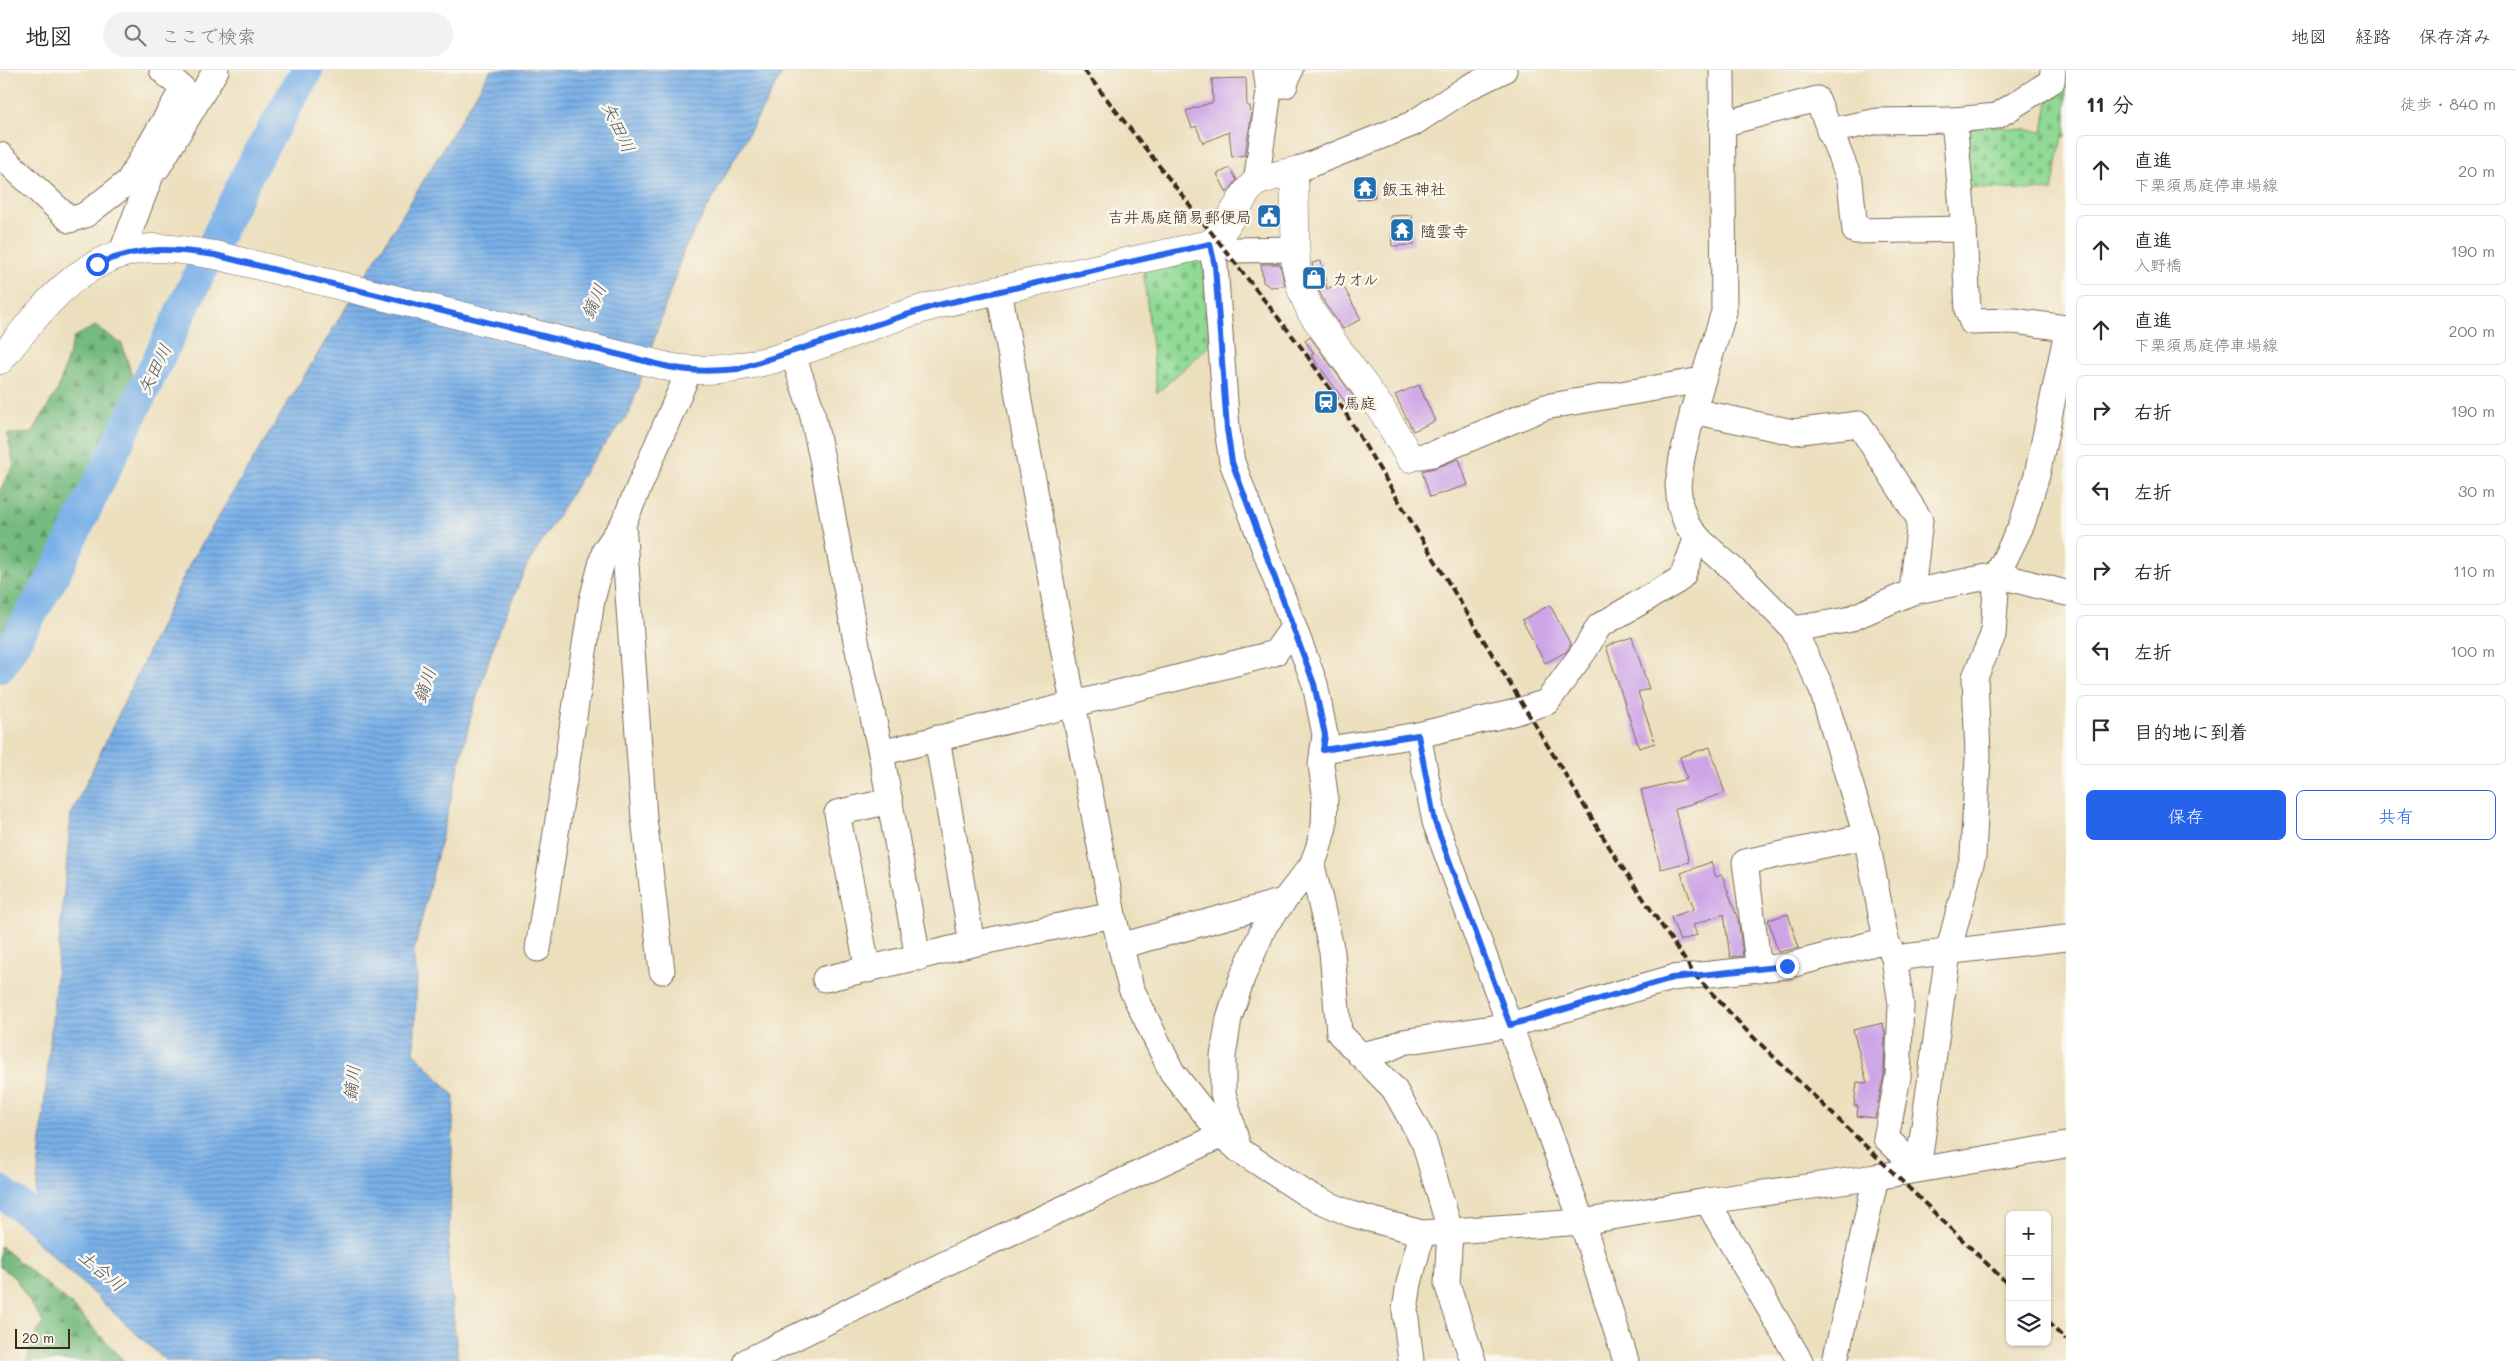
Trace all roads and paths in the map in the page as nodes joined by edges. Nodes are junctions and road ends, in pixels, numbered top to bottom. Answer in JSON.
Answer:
{"nodes":[{"id":1,"x":162,"y":70,"type":"edge"},
{"id":2,"x":216,"y":70,"type":"edge"},
{"id":3,"x":1290,"y":70,"type":"edge"},
{"id":4,"x":1504,"y":70,"type":"edge"},
{"id":5,"x":1722,"y":70,"type":"edge"},
{"id":6,"x":2053,"y":70,"type":"edge"},
{"id":7,"x":1267,"y":78,"type":"edge"},
{"id":8,"x":183,"y":89,"type":"junction"},
{"id":9,"x":1954,"y":120,"type":"junction"},
{"id":10,"x":1722,"y":124,"type":"junction"},
{"id":11,"x":1829,"y":131,"type":"junction"},
{"id":12,"x":0,"y":154,"type":"edge"},
{"id":13,"x":1294,"y":170,"type":"junction"},
{"id":14,"x":1256,"y":182,"type":"junction"},
{"id":15,"x":148,"y":184,"type":"junction"},
{"id":16,"x":1964,"y":229,"type":"junction"},
{"id":17,"x":1223,"y":247,"type":"junction"},
{"id":18,"x":1296,"y":249,"type":"junction"},
{"id":19,"x":121,"y":254,"type":"junction"},
{"id":20,"x":999,"y":290,"type":"junction"},
{"id":21,"x":2066,"y":328,"type":"edge"},
{"id":22,"x":2066,"y":336,"type":"edge"},
{"id":23,"x":792,"y":352,"type":"junction"},
{"id":24,"x":0,"y":360,"type":"edge"},
{"id":25,"x":679,"y":369,"type":"junction"},
{"id":26,"x":1702,"y":380,"type":"junction"},
{"id":27,"x":2061,"y":383,"type":"edge"},
{"id":28,"x":1693,"y":411,"type":"junction"},
{"id":29,"x":1410,"y":458,"type":"joint"},
{"id":30,"x":623,"y":524,"type":"junction"},
{"id":31,"x":1697,"y":536,"type":"junction"},
{"id":32,"x":1997,"y":575,"type":"junction"},
{"id":33,"x":1912,"y":592,"type":"junction"},
{"id":34,"x":2066,"y":592,"type":"edge"},
{"id":35,"x":1292,"y":629,"type":"junction"},
{"id":36,"x":1793,"y":629,"type":"junction"},
{"id":37,"x":1073,"y":703,"type":"junction"},
{"id":38,"x":1418,"y":735,"type":"junction"},
{"id":39,"x":937,"y":738,"type":"junction"},
{"id":40,"x":1323,"y":750,"type":"junction"},
{"id":41,"x":881,"y":753,"type":"junction"},
{"id":42,"x":890,"y":801,"type":"junction"},
{"id":43,"x":1866,"y":836,"type":"junction"},
{"id":44,"x":1312,"y":865,"type":"junction"},
{"id":45,"x":1282,"y":901,"type":"junction"},
{"id":46,"x":1113,"y":915,"type":"junction"},
{"id":47,"x":2066,"y":938,"type":"edge"},
{"id":48,"x":972,"y":944,"type":"junction"},
{"id":49,"x":1120,"y":946,"type":"junction"},
{"id":50,"x":538,"y":949,"type":"dead end"},
{"id":51,"x":1890,"y":949,"type":"junction"},
{"id":52,"x":1948,"y":953,"type":"junction"},
{"id":53,"x":918,"y":958,"type":"junction"},
{"id":54,"x":868,"y":970,"type":"junction"},
{"id":55,"x":1759,"y":970,"type":"junction"},
{"id":56,"x":662,"y":971,"type":"dead end"},
{"id":57,"x":825,"y":979,"type":"dead end"},
{"id":58,"x":1510,"y":1025,"type":"junction"},
{"id":59,"x":1360,"y":1055,"type":"junction"},
{"id":60,"x":1230,"y":1143,"type":"junction"},
{"id":61,"x":2066,"y":1145,"type":"edge"},
{"id":62,"x":1918,"y":1170,"type":"junction"},
{"id":63,"x":1876,"y":1177,"type":"junction"},
{"id":64,"x":1707,"y":1201,"type":"junction"},
{"id":65,"x":1582,"y":1222,"type":"junction"},
{"id":66,"x":1450,"y":1230,"type":"junction"},
{"id":67,"x":1422,"y":1233,"type":"junction"},
{"id":68,"x":747,"y":1361,"type":"edge"},
{"id":69,"x":1411,"y":1361,"type":"edge"},
{"id":70,"x":1473,"y":1361,"type":"edge"},
{"id":71,"x":1626,"y":1361,"type":"edge"},
{"id":72,"x":1800,"y":1361,"type":"edge"},
{"id":73,"x":1835,"y":1361,"type":"edge"}],
"edges":[{"from":1,"to":8,"type":"street"},
{"from":2,"to":15,"type":"street"},
{"from":3,"to":7,"type":"street"},
{"from":4,"to":13,"type":"street"},
{"from":5,"to":10,"type":"street"},
{"from":6,"to":9,"type":"street"},
{"from":7,"to":14,"type":"street"},
{"from":8,"to":12,"type":"street"},
{"from":8,"to":15,"type":"street"},
{"from":9,"to":11,"type":"street"},
{"from":9,"to":16,"type":"street"},
{"from":10,"to":11,"type":"street"},
{"from":10,"to":26,"type":"street"},
{"from":11,"to":16,"type":"street"},
{"from":13,"to":14,"type":"main road"},
{"from":13,"to":18,"type":"main road"},
{"from":14,"to":17,"type":"main road"},
{"from":15,"to":19,"type":"street"},
{"from":16,"to":21,"type":"street"},
{"from":17,"to":18,"type":"street"},
{"from":17,"to":20,"type":"main road"},
{"from":17,"to":35,"type":"street"},
{"from":18,"to":29,"type":"main road"},
{"from":19,"to":24,"type":"main road"},
{"from":19,"to":25,"type":"main road"},
{"from":20,"to":23,"type":"main road"},
{"from":20,"to":37,"type":"street"},
{"from":22,"to":27,"type":"street"},
{"from":23,"to":25,"type":"main road"},
{"from":23,"to":41,"type":"street"},
{"from":25,"to":30,"type":"street"},
{"from":26,"to":28,"type":"street"},
{"from":26,"to":29,"type":"street"},
{"from":27,"to":32,"type":"street"},
{"from":28,"to":31,"type":"street"},
{"from":28,"to":33,"type":"street"},
{"from":30,"to":50,"type":"street"},
{"from":30,"to":56,"type":"street"},
{"from":31,"to":36,"type":"street"},
{"from":31,"to":38,"type":"street"},
{"from":32,"to":33,"type":"street"},
{"from":32,"to":34,"type":"street"},
{"from":32,"to":52,"type":"street"},
{"from":33,"to":36,"type":"street"},
{"from":35,"to":37,"type":"street"},
{"from":35,"to":40,"type":"street"},
{"from":36,"to":43,"type":"street"},
{"from":37,"to":39,"type":"street"},
{"from":37,"to":46,"type":"street"},
{"from":38,"to":40,"type":"street"},
{"from":38,"to":58,"type":"street"},
{"from":39,"to":41,"type":"street"},
{"from":39,"to":48,"type":"street"},
{"from":40,"to":44,"type":"street"},
{"from":41,"to":42,"type":"street"},
{"from":42,"to":53,"type":"street"},
{"from":42,"to":54,"type":"street"},
{"from":43,"to":51,"type":"street"},
{"from":43,"to":55,"type":"street"},
{"from":44,"to":45,"type":"street"},
{"from":44,"to":59,"type":"street"},
{"from":45,"to":49,"type":"street"},
{"from":45,"to":60,"type":"street"},
{"from":46,"to":48,"type":"street"},
{"from":46,"to":49,"type":"street"},
{"from":47,"to":52,"type":"street"},
{"from":48,"to":53,"type":"street"},
{"from":49,"to":60,"type":"street"},
{"from":51,"to":52,"type":"street"},
{"from":51,"to":55,"type":"street"},
{"from":51,"to":62,"type":"street"},
{"from":52,"to":62,"type":"street"},
{"from":53,"to":54,"type":"street"},
{"from":54,"to":57,"type":"street"},
{"from":55,"to":58,"type":"street"},
{"from":58,"to":59,"type":"street"},
{"from":58,"to":65,"type":"street"},
{"from":59,"to":66,"type":"street"},
{"from":60,"to":67,"type":"street"},
{"from":60,"to":68,"type":"street"},
{"from":61,"to":62,"type":"street"},
{"from":62,"to":63,"type":"street"},
{"from":63,"to":64,"type":"street"},
{"from":63,"to":73,"type":"street"},
{"from":64,"to":65,"type":"street"},
{"from":64,"to":72,"type":"street"},
{"from":65,"to":66,"type":"street"},
{"from":65,"to":71,"type":"street"},
{"from":66,"to":67,"type":"street"},
{"from":66,"to":70,"type":"street"},
{"from":67,"to":69,"type":"street"}]}
